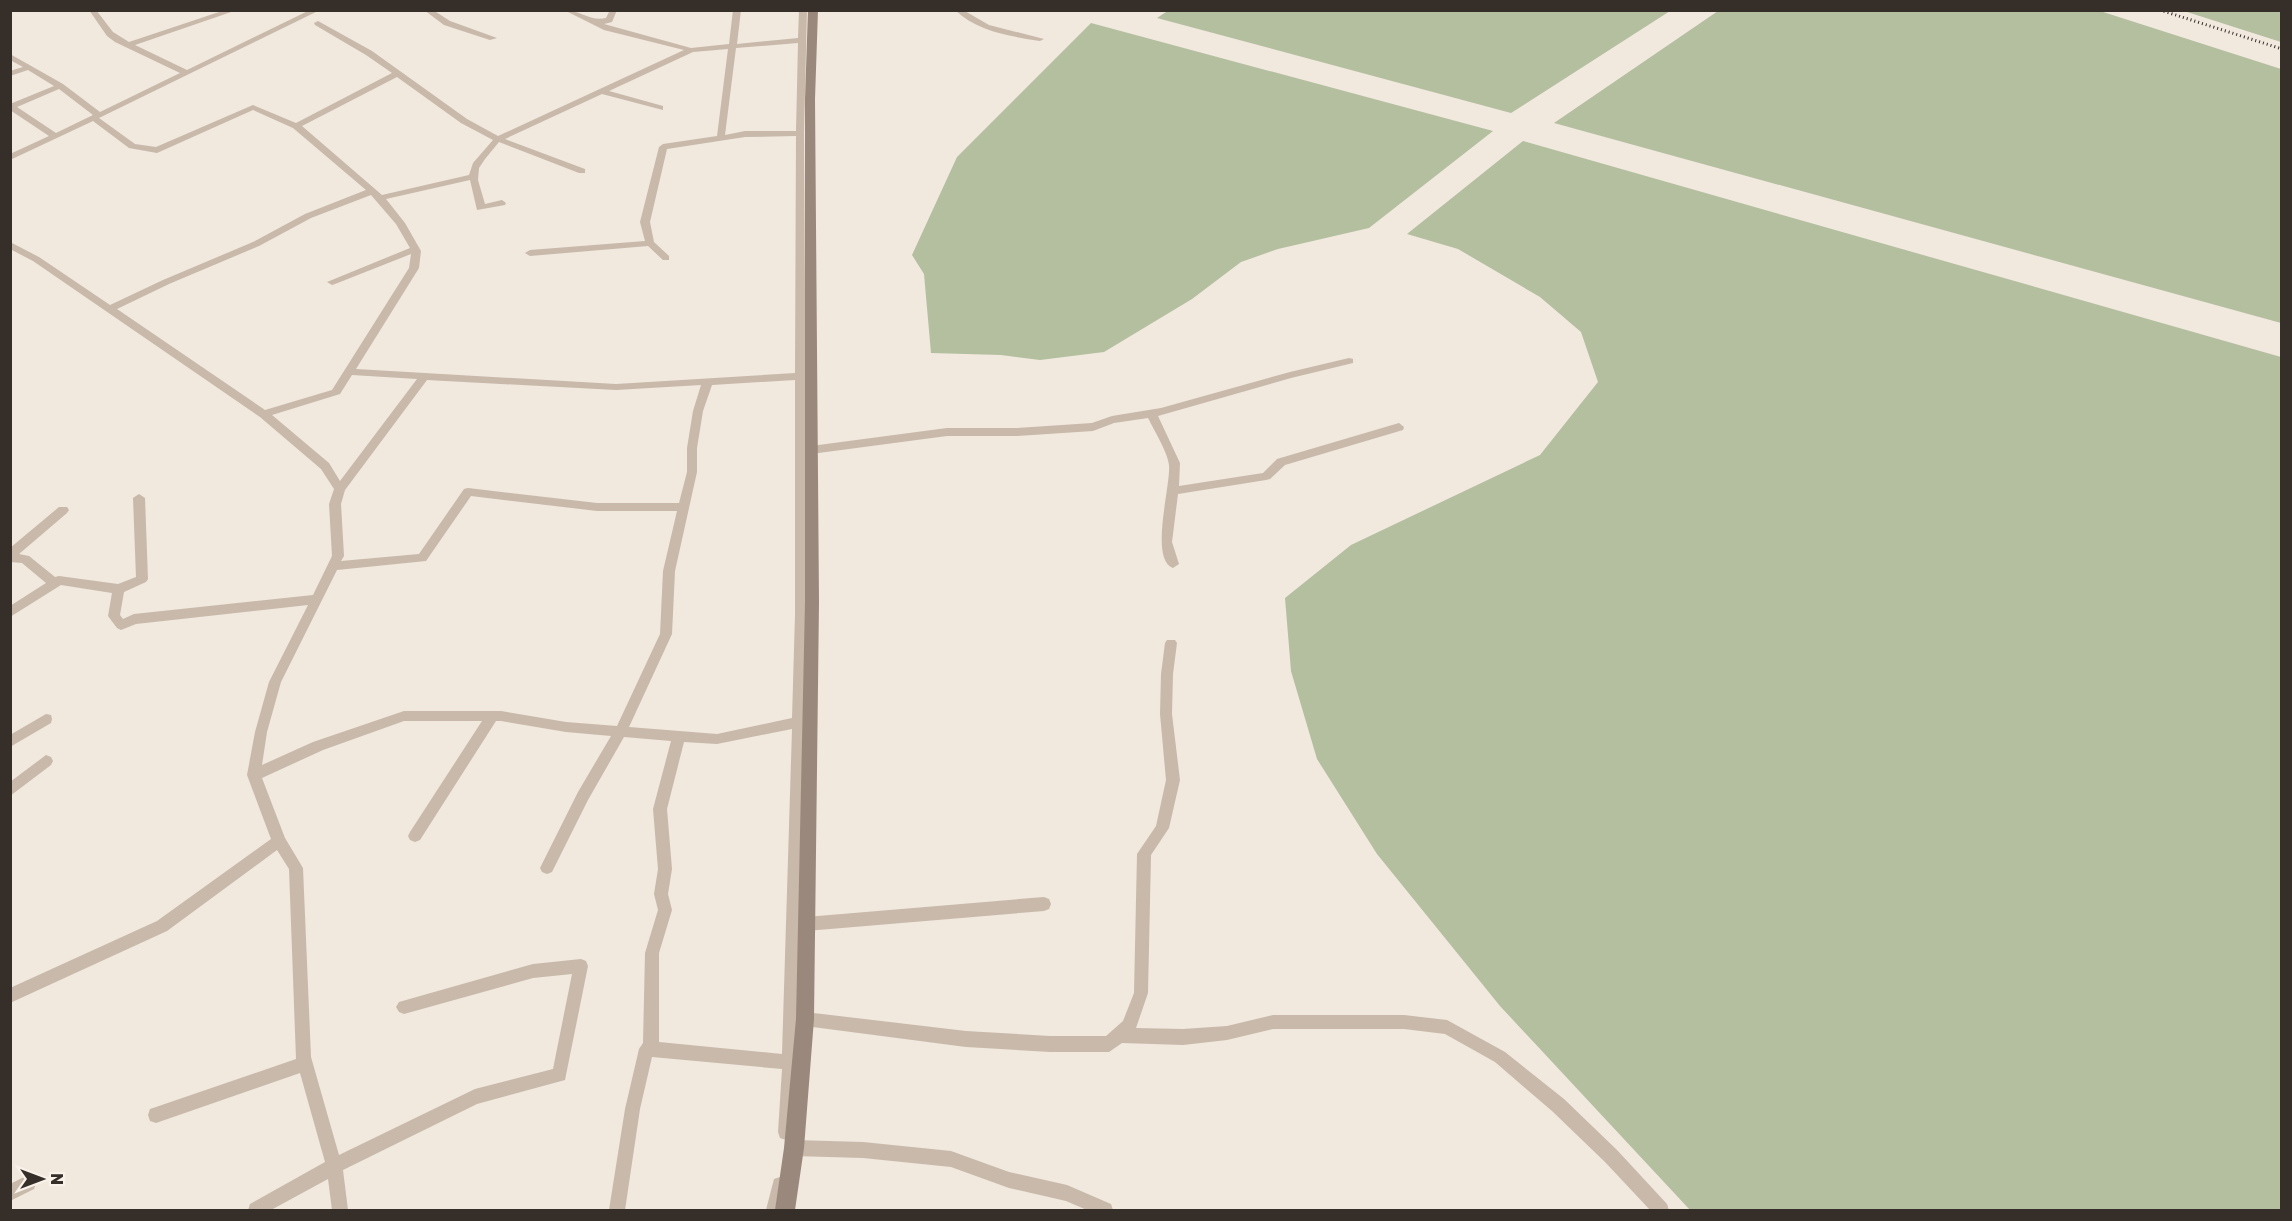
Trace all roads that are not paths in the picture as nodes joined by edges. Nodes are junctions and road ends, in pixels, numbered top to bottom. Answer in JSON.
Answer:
{"nodes":[{"id":1,"x":234,"y":10,"type":"edge"},
{"id":2,"x":427,"y":10,"type":"edge"},
{"id":3,"x":567,"y":10,"type":"edge"},
{"id":4,"x":614,"y":10,"type":"edge"},
{"id":5,"x":737,"y":10,"type":"edge"},
{"id":6,"x":803,"y":10,"type":"edge"},
{"id":7,"x":813,"y":10,"type":"edge"},
{"id":8,"x":958,"y":10,"type":"edge"},
{"id":9,"x":96,"y":11,"type":"edge"},
{"id":10,"x":311,"y":11,"type":"edge"},
{"id":11,"x":318,"y":23,"type":"dead end"},
{"id":12,"x":597,"y":23,"type":"junction"},
{"id":13,"x":493,"y":38,"type":"dead end"},
{"id":14,"x":1040,"y":39,"type":"dead end"},
{"id":15,"x":802,"y":40,"type":"junction"},
{"id":16,"x":129,"y":45,"type":"junction"},
{"id":17,"x":734,"y":45,"type":"junction"},
{"id":18,"x":691,"y":50,"type":"junction"},
{"id":19,"x":10,"y":56,"type":"edge"},
{"id":20,"x":30,"y":67,"type":"junction"},
{"id":21,"x":187,"y":73,"type":"junction"},
{"id":22,"x":10,"y":74,"type":"edge"},
{"id":23,"x":398,"y":74,"type":"junction"},
{"id":24,"x":60,"y":86,"type":"junction"},
{"id":25,"x":601,"y":91,"type":"junction"},
{"id":26,"x":11,"y":106,"type":"edge"},
{"id":27,"x":660,"y":108,"type":"dead end"},
{"id":28,"x":96,"y":116,"type":"junction"},
{"id":29,"x":296,"y":126,"type":"junction"},
{"id":30,"x":801,"y":133,"type":"junction"},
{"id":31,"x":55,"y":136,"type":"junction"},
{"id":32,"x":721,"y":137,"type":"junction"},
{"id":33,"x":498,"y":139,"type":"junction"},
{"id":34,"x":10,"y":158,"type":"edge"},
{"id":35,"x":582,"y":171,"type":"dead end"},
{"id":36,"x":473,"y":177,"type":"junction"},
{"id":37,"x":376,"y":194,"type":"junction"},
{"id":38,"x":502,"y":203,"type":"dead end"},
{"id":39,"x":650,"y":243,"type":"junction"},
{"id":40,"x":10,"y":245,"type":"edge"},
{"id":41,"x":415,"y":249,"type":"junction"},
{"id":42,"x":530,"y":253,"type":"dead end"},
{"id":43,"x":666,"y":258,"type":"dead end"},
{"id":44,"x":332,"y":282,"type":"dead end"},
{"id":45,"x":109,"y":309,"type":"junction"},
{"id":46,"x":1348,"y":362,"type":"dead end"},
{"id":47,"x":350,"y":372,"type":"junction"},
{"id":48,"x":800,"y":376,"type":"junction"},
{"id":49,"x":424,"y":377,"type":"junction"},
{"id":50,"x":708,"y":380,"type":"junction"},
{"id":51,"x":1150,"y":413,"type":"junction"},
{"id":52,"x":264,"y":414,"type":"junction"},
{"id":53,"x":1399,"y":427,"type":"dead end"},
{"id":54,"x":811,"y":450,"type":"junction"},
{"id":55,"x":340,"y":489,"type":"junction"},
{"id":56,"x":1173,"y":491,"type":"junction"},
{"id":57,"x":139,"y":498,"type":"dead end"},
{"id":58,"x":684,"y":507,"type":"junction"},
{"id":59,"x":63,"y":510,"type":"dead end"},
{"id":60,"x":10,"y":557,"type":"edge"},
{"id":61,"x":1173,"y":564,"type":"dead end"},
{"id":62,"x":333,"y":566,"type":"junction"},
{"id":63,"x":54,"y":583,"type":"junction"},
{"id":64,"x":119,"y":589,"type":"junction"},
{"id":65,"x":318,"y":599,"type":"junction"},
{"id":66,"x":10,"y":612,"type":"edge"},
{"id":67,"x":1171,"y":643,"type":"dead end"},
{"id":68,"x":492,"y":716,"type":"junction"},
{"id":69,"x":46,"y":719,"type":"dead end"},
{"id":70,"x":799,"y":722,"type":"junction"},
{"id":71,"x":621,"y":731,"type":"junction"},
{"id":72,"x":680,"y":736,"type":"junction"},
{"id":73,"x":10,"y":742,"type":"edge"},
{"id":74,"x":46,"y":761,"type":"dead end"},
{"id":75,"x":254,"y":775,"type":"junction"},
{"id":76,"x":10,"y":790,"type":"edge"},
{"id":77,"x":415,"y":836,"type":"dead end"},
{"id":78,"x":279,"y":841,"type":"junction"},
{"id":79,"x":547,"y":868,"type":"dead end"},
{"id":80,"x":1044,"y":904,"type":"dead end"},
{"id":81,"x":806,"y":924,"type":"junction"},
{"id":82,"x":10,"y":996,"type":"edge"},
{"id":83,"x":404,"y":1007,"type":"dead end"},
{"id":84,"x":805,"y":1019,"type":"junction"},
{"id":85,"x":1120,"y":1035,"type":"junction"},
{"id":86,"x":651,"y":1049,"type":"junction"},
{"id":87,"x":790,"y":1062,"type":"junction"},
{"id":88,"x":304,"y":1064,"type":"junction"},
{"id":89,"x":156,"y":1115,"type":"dead end"},
{"id":90,"x":794,"y":1148,"type":"junction"},
{"id":91,"x":334,"y":1166,"type":"junction"},
{"id":92,"x":28,"y":1183,"type":"dead end"},
{"id":93,"x":10,"y":1193,"type":"edge"},
{"id":94,"x":256,"y":1210,"type":"edge"},
{"id":95,"x":340,"y":1210,"type":"edge"},
{"id":96,"x":617,"y":1210,"type":"edge"},
{"id":97,"x":774,"y":1210,"type":"edge"},
{"id":98,"x":785,"y":1210,"type":"edge"},
{"id":99,"x":1105,"y":1210,"type":"edge"},
{"id":100,"x":1661,"y":1210,"type":"edge"}],
"edges":[{"from":1,"to":16,"type":"street"},
{"from":2,"to":13,"type":"street"},
{"from":3,"to":12,"type":"street"},
{"from":4,"to":12,"type":"street"},
{"from":5,"to":17,"type":"street"},
{"from":6,"to":15,"type":"street"},
{"from":7,"to":54,"type":"main road"},
{"from":8,"to":14,"type":"street"},
{"from":9,"to":16,"type":"street"},
{"from":10,"to":21,"type":"street"},
{"from":11,"to":23,"type":"street"},
{"from":12,"to":18,"type":"street"},
{"from":15,"to":17,"type":"street"},
{"from":15,"to":30,"type":"street"},
{"from":16,"to":21,"type":"street"},
{"from":17,"to":18,"type":"street"},
{"from":17,"to":32,"type":"street"},
{"from":18,"to":25,"type":"street"},
{"from":19,"to":20,"type":"street"},
{"from":20,"to":22,"type":"street"},
{"from":20,"to":24,"type":"street"},
{"from":21,"to":28,"type":"street"},
{"from":23,"to":29,"type":"street"},
{"from":23,"to":33,"type":"street"},
{"from":24,"to":26,"type":"street"},
{"from":24,"to":28,"type":"street"},
{"from":25,"to":27,"type":"street"},
{"from":25,"to":33,"type":"street"},
{"from":26,"to":31,"type":"street"},
{"from":28,"to":29,"type":"street"},
{"from":28,"to":31,"type":"street"},
{"from":29,"to":37,"type":"street"},
{"from":30,"to":32,"type":"street"},
{"from":30,"to":48,"type":"street"},
{"from":31,"to":34,"type":"street"},
{"from":32,"to":39,"type":"street"},
{"from":33,"to":35,"type":"street"},
{"from":33,"to":36,"type":"street"},
{"from":36,"to":37,"type":"street"},
{"from":36,"to":38,"type":"street"},
{"from":37,"to":41,"type":"street"},
{"from":37,"to":45,"type":"street"},
{"from":39,"to":42,"type":"street"},
{"from":39,"to":43,"type":"street"},
{"from":40,"to":45,"type":"street"},
{"from":41,"to":44,"type":"street"},
{"from":41,"to":47,"type":"street"},
{"from":45,"to":52,"type":"street"},
{"from":46,"to":51,"type":"street"},
{"from":47,"to":49,"type":"street"},
{"from":47,"to":52,"type":"street"},
{"from":48,"to":50,"type":"street"},
{"from":48,"to":70,"type":"street"},
{"from":49,"to":50,"type":"street"},
{"from":49,"to":55,"type":"street"},
{"from":50,"to":58,"type":"street"},
{"from":51,"to":54,"type":"street"},
{"from":51,"to":56,"type":"street"},
{"from":52,"to":55,"type":"street"},
{"from":53,"to":56,"type":"street"},
{"from":54,"to":81,"type":"main road"},
{"from":55,"to":62,"type":"street"},
{"from":56,"to":61,"type":"street"},
{"from":57,"to":64,"type":"street"},
{"from":58,"to":62,"type":"street"},
{"from":58,"to":71,"type":"street"},
{"from":59,"to":60,"type":"street"},
{"from":60,"to":63,"type":"street"},
{"from":62,"to":65,"type":"street"},
{"from":63,"to":64,"type":"street"},
{"from":63,"to":66,"type":"street"},
{"from":64,"to":65,"type":"street"},
{"from":65,"to":75,"type":"street"},
{"from":67,"to":85,"type":"street"},
{"from":68,"to":71,"type":"street"},
{"from":68,"to":75,"type":"street"},
{"from":68,"to":77,"type":"street"},
{"from":69,"to":73,"type":"street"},
{"from":70,"to":72,"type":"street"},
{"from":70,"to":87,"type":"street"},
{"from":71,"to":72,"type":"street"},
{"from":71,"to":79,"type":"street"},
{"from":72,"to":86,"type":"street"},
{"from":74,"to":76,"type":"street"},
{"from":75,"to":78,"type":"street"},
{"from":78,"to":82,"type":"street"},
{"from":78,"to":88,"type":"street"},
{"from":80,"to":81,"type":"street"},
{"from":81,"to":84,"type":"main road"},
{"from":83,"to":91,"type":"street"},
{"from":84,"to":85,"type":"street"},
{"from":84,"to":90,"type":"main road"},
{"from":85,"to":100,"type":"street"},
{"from":86,"to":87,"type":"street"},
{"from":86,"to":96,"type":"street"},
{"from":87,"to":97,"type":"street"},
{"from":88,"to":89,"type":"street"},
{"from":88,"to":91,"type":"street"},
{"from":90,"to":98,"type":"main road"},
{"from":90,"to":99,"type":"street"},
{"from":91,"to":94,"type":"street"},
{"from":91,"to":95,"type":"street"},
{"from":92,"to":93,"type":"street"}]}
